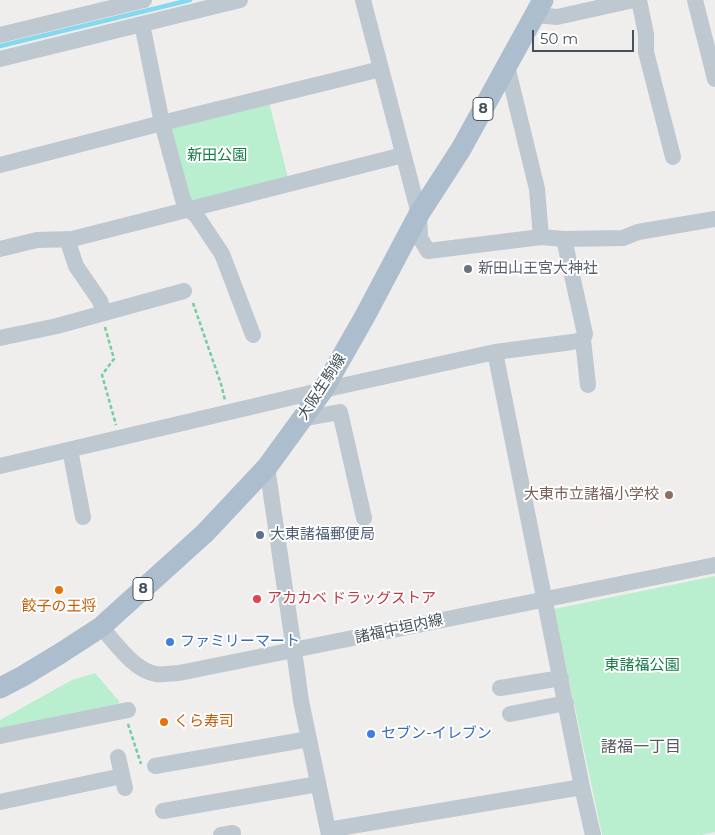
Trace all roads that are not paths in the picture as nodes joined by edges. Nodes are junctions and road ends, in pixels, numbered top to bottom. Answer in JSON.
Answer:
{"nodes":[{"id":1,"x":144,"y":0,"type":"edge"},
{"id":2,"x":240,"y":0,"type":"edge"},
{"id":3,"x":363,"y":0,"type":"edge"},
{"id":4,"x":634,"y":0,"type":"edge"},
{"id":5,"x":640,"y":0,"type":"edge"},
{"id":6,"x":695,"y":0,"type":"edge"},
{"id":7,"x":539,"y":7,"type":"edge"},
{"id":8,"x":142,"y":24,"type":"junction"},
{"id":9,"x":0,"y":36,"type":"edge"},
{"id":10,"x":0,"y":59,"type":"edge"},
{"id":11,"x":507,"y":66,"type":"junction"},
{"id":12,"x":381,"y":69,"type":"junction"},
{"id":13,"x":715,"y":79,"type":"edge"},
{"id":14,"x":162,"y":123,"type":"junction"},
{"id":15,"x":403,"y":155,"type":"junction"},
{"id":16,"x":673,"y":157,"type":"dead end"},
{"id":17,"x":0,"y":166,"type":"edge"},
{"id":18,"x":188,"y":209,"type":"junction"},
{"id":19,"x":419,"y":214,"type":"junction"},
{"id":20,"x":715,"y":219,"type":"edge"},
{"id":21,"x":541,"y":237,"type":"junction"},
{"id":22,"x":67,"y":239,"type":"junction"},
{"id":23,"x":564,"y":239,"type":"junction"},
{"id":24,"x":0,"y":249,"type":"edge"},
{"id":25,"x":184,"y":291,"type":"road end"},
{"id":26,"x":103,"y":313,"type":"junction"},
{"id":27,"x":253,"y":335,"type":"dead end"},
{"id":28,"x":0,"y":338,"type":"edge"},
{"id":29,"x":583,"y":340,"type":"junction"},
{"id":30,"x":495,"y":352,"type":"junction"},
{"id":31,"x":588,"y":385,"type":"dead end"},
{"id":32,"x":323,"y":390,"type":"junction"},
{"id":33,"x":301,"y":419,"type":"junction"},
{"id":34,"x":70,"y":450,"type":"junction"},
{"id":35,"x":0,"y":466,"type":"edge"},
{"id":36,"x":267,"y":467,"type":"junction"},
{"id":37,"x":84,"y":517,"type":"dead end"},
{"id":38,"x":364,"y":518,"type":"dead end"},
{"id":39,"x":715,"y":565,"type":"edge"},
{"id":40,"x":545,"y":599,"type":"junction"},
{"id":41,"x":101,"y":627,"type":"junction"},
{"id":42,"x":294,"y":650,"type":"junction"},
{"id":43,"x":561,"y":678,"type":"junction"},
{"id":44,"x":0,"y":688,"type":"edge"},
{"id":45,"x":500,"y":688,"type":"dead end"},
{"id":46,"x":566,"y":703,"type":"junction"},
{"id":47,"x":128,"y":710,"type":"road end"},
{"id":48,"x":510,"y":714,"type":"dead end"},
{"id":49,"x":0,"y":736,"type":"edge"},
{"id":50,"x":309,"y":739,"type":"junction"},
{"id":51,"x":118,"y":757,"type":"dead end"},
{"id":52,"x":154,"y":766,"type":"road end"},
{"id":53,"x":318,"y":784,"type":"junction"},
{"id":54,"x":582,"y":787,"type":"junction"},
{"id":55,"x":0,"y":802,"type":"edge"},
{"id":56,"x":163,"y":811,"type":"dead end"},
{"id":57,"x":329,"y":832,"type":"edge"},
{"id":58,"x":593,"y":835,"type":"edge"}],
"edges":[{"from":1,"to":9,"type":"street"},
{"from":2,"to":8,"type":"street"},
{"from":3,"to":12,"type":"street"},
{"from":4,"to":7,"type":"street"},
{"from":5,"to":16,"type":"street"},
{"from":6,"to":13,"type":"street"},
{"from":7,"to":11,"type":"main road","name":"大阪生駒線","number":"8"},
{"from":8,"to":10,"type":"street"},
{"from":8,"to":14,"type":"street"},
{"from":11,"to":19,"type":"main road","name":"大阪生駒線","number":"8"},
{"from":11,"to":21,"type":"street"},
{"from":12,"to":14,"type":"street"},
{"from":12,"to":15,"type":"street"},
{"from":14,"to":17,"type":"street"},
{"from":14,"to":18,"type":"street"},
{"from":15,"to":18,"type":"street"},
{"from":15,"to":19,"type":"street"},
{"from":18,"to":22,"type":"street"},
{"from":18,"to":27,"type":"street"},
{"from":19,"to":21,"type":"street"},
{"from":19,"to":32,"type":"main road","name":"大阪生駒線","number":"8"},
{"from":20,"to":23,"type":"street"},
{"from":21,"to":23,"type":"street"},
{"from":22,"to":24,"type":"street"},
{"from":22,"to":26,"type":"street"},
{"from":23,"to":29,"type":"street"},
{"from":25,"to":26,"type":"street"},
{"from":26,"to":28,"type":"street"},
{"from":29,"to":30,"type":"street"},
{"from":29,"to":31,"type":"street"},
{"from":30,"to":32,"type":"street"},
{"from":30,"to":40,"type":"street"},
{"from":32,"to":33,"type":"main road","name":"大阪生駒線","number":"8"},
{"from":32,"to":34,"type":"street"},
{"from":33,"to":36,"type":"main road","name":"大阪生駒線","number":"8"},
{"from":33,"to":38,"type":"street"},
{"from":34,"to":35,"type":"street"},
{"from":34,"to":37,"type":"street"},
{"from":36,"to":41,"type":"main road","name":"大阪生駒線","number":"8"},
{"from":36,"to":42,"type":"street"},
{"from":39,"to":40,"type":"street","name":"諸福中垣内線"},
{"from":40,"to":42,"type":"street","name":"諸福中垣内線"},
{"from":40,"to":43,"type":"street"},
{"from":41,"to":42,"type":"street","name":"諸福中垣内線"},
{"from":41,"to":44,"type":"main road","name":"大阪生駒線","number":"8"},
{"from":42,"to":50,"type":"street"},
{"from":43,"to":45,"type":"street"},
{"from":43,"to":46,"type":"street"},
{"from":46,"to":48,"type":"street"},
{"from":46,"to":54,"type":"street"},
{"from":47,"to":49,"type":"street"},
{"from":50,"to":52,"type":"street"},
{"from":50,"to":53,"type":"street"},
{"from":51,"to":55,"type":"street"},
{"from":53,"to":56,"type":"street"},
{"from":53,"to":57,"type":"street"},
{"from":54,"to":57,"type":"street"},
{"from":54,"to":58,"type":"street"}]}
